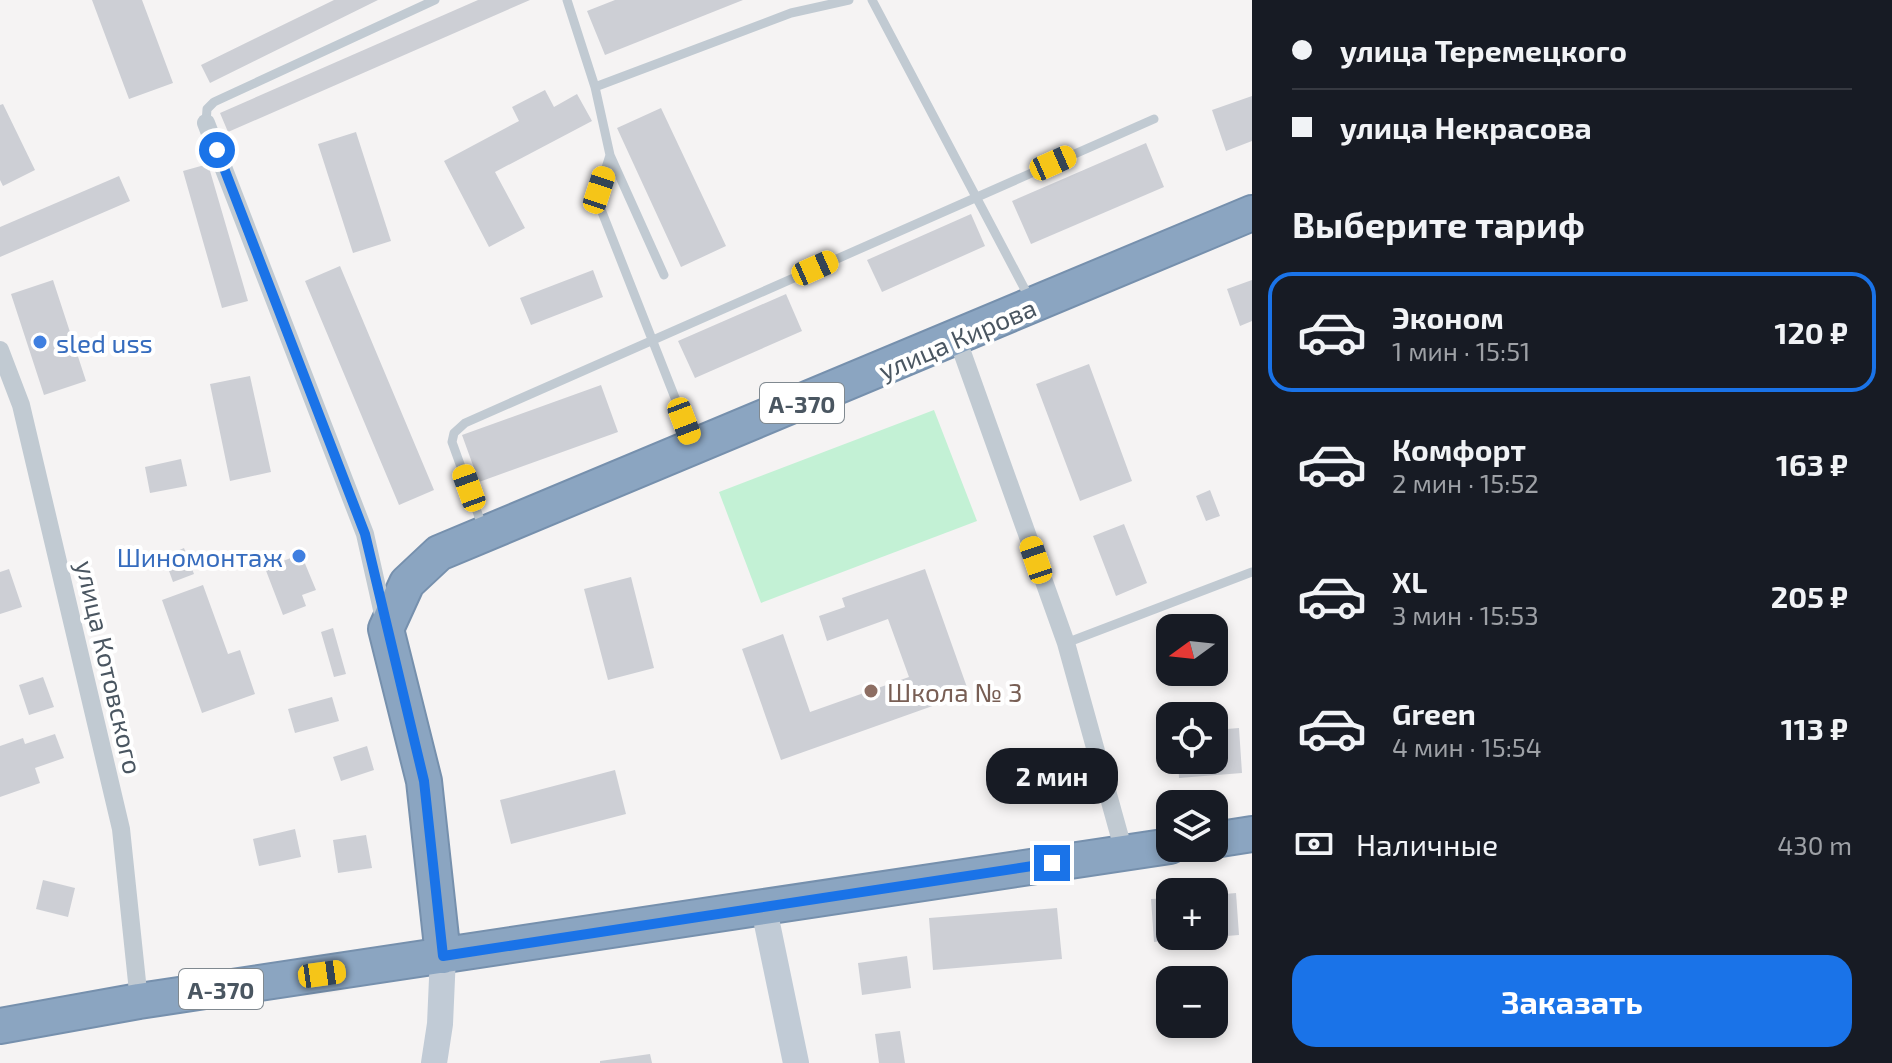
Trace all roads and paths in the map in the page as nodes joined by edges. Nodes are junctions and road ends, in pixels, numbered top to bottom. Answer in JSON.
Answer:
{"nodes":[{"id":1,"x":435,"y":0,"type":"edge"},
{"id":2,"x":567,"y":0,"type":"edge"},
{"id":3,"x":849,"y":0,"type":"edge"},
{"id":4,"x":872,"y":0,"type":"edge"},
{"id":5,"x":595,"y":87,"type":"junction"},
{"id":6,"x":1154,"y":119,"type":"dead end"},
{"id":7,"x":206,"y":123,"type":"joint"},
{"id":8,"x":610,"y":155,"type":"junction"},
{"id":9,"x":977,"y":197,"type":"junction"},
{"id":10,"x":1252,"y":213,"type":"edge"},
{"id":11,"x":664,"y":275,"type":"dead end"},
{"id":12,"x":1033,"y":306,"type":"junction"},
{"id":13,"x":957,"y":338,"type":"junction"},
{"id":14,"x":652,"y":340,"type":"junction"},
{"id":15,"x":0,"y":350,"type":"edge"},
{"id":16,"x":694,"y":448,"type":"junction"},
{"id":17,"x":486,"y":534,"type":"junction"},
{"id":18,"x":1252,"y":572,"type":"edge"},
{"id":19,"x":386,"y":629,"type":"junction"},
{"id":20,"x":1066,"y":643,"type":"junction"},
{"id":21,"x":1252,"y":834,"type":"edge"},
{"id":22,"x":1228,"y":838,"type":"edge"},
{"id":23,"x":1156,"y":848,"type":"edge"},
{"id":24,"x":1124,"y":852,"type":"junction"},
{"id":25,"x":764,"y":909,"type":"junction"},
{"id":26,"x":443,"y":956,"type":"junction"},
{"id":27,"x":139,"y":1001,"type":"junction"},
{"id":28,"x":0,"y":1026,"type":"edge"},
{"id":29,"x":434,"y":1063,"type":"edge"},
{"id":30,"x":796,"y":1063,"type":"edge"}],
"edges":[{"from":1,"to":7,"type":"lane"},
{"from":2,"to":5,"type":"lane"},
{"from":3,"to":5,"type":"lane"},
{"from":4,"to":9,"type":"lane"},
{"from":5,"to":8,"type":"lane"},
{"from":6,"to":9,"type":"lane"},
{"from":7,"to":19,"type":"street"},
{"from":8,"to":11,"type":"lane"},
{"from":8,"to":14,"type":"lane"},
{"from":9,"to":12,"type":"lane"},
{"from":9,"to":14,"type":"lane"},
{"from":10,"to":12,"type":"highway","name":"улица Кирова","number":"А-370"},
{"from":12,"to":13,"type":"highway","name":"улица Кирова","number":"А-370"},
{"from":13,"to":16,"type":"highway","name":"улица Кирова","number":"А-370"},
{"from":13,"to":20,"type":"street"},
{"from":14,"to":16,"type":"lane"},
{"from":14,"to":17,"type":"lane"},
{"from":15,"to":27,"type":"street","name":"улица Котовского"},
{"from":16,"to":17,"type":"highway","name":"улица Кирова","number":"А-370"},
{"from":17,"to":19,"type":"highway","name":"улица Кирова","number":"А-370"},
{"from":18,"to":20,"type":"lane"},
{"from":19,"to":26,"type":"highway"},
{"from":20,"to":24,"type":"street"},
{"from":21,"to":22,"type":"highway"},
{"from":23,"to":24,"type":"highway","number":"А-370"},
{"from":24,"to":25,"type":"highway","number":"А-370"},
{"from":25,"to":26,"type":"highway","number":"А-370"},
{"from":25,"to":30,"type":"street"},
{"from":26,"to":27,"type":"highway","number":"А-370"},
{"from":26,"to":29,"type":"street"},
{"from":27,"to":28,"type":"highway","number":"А-370"}]}
